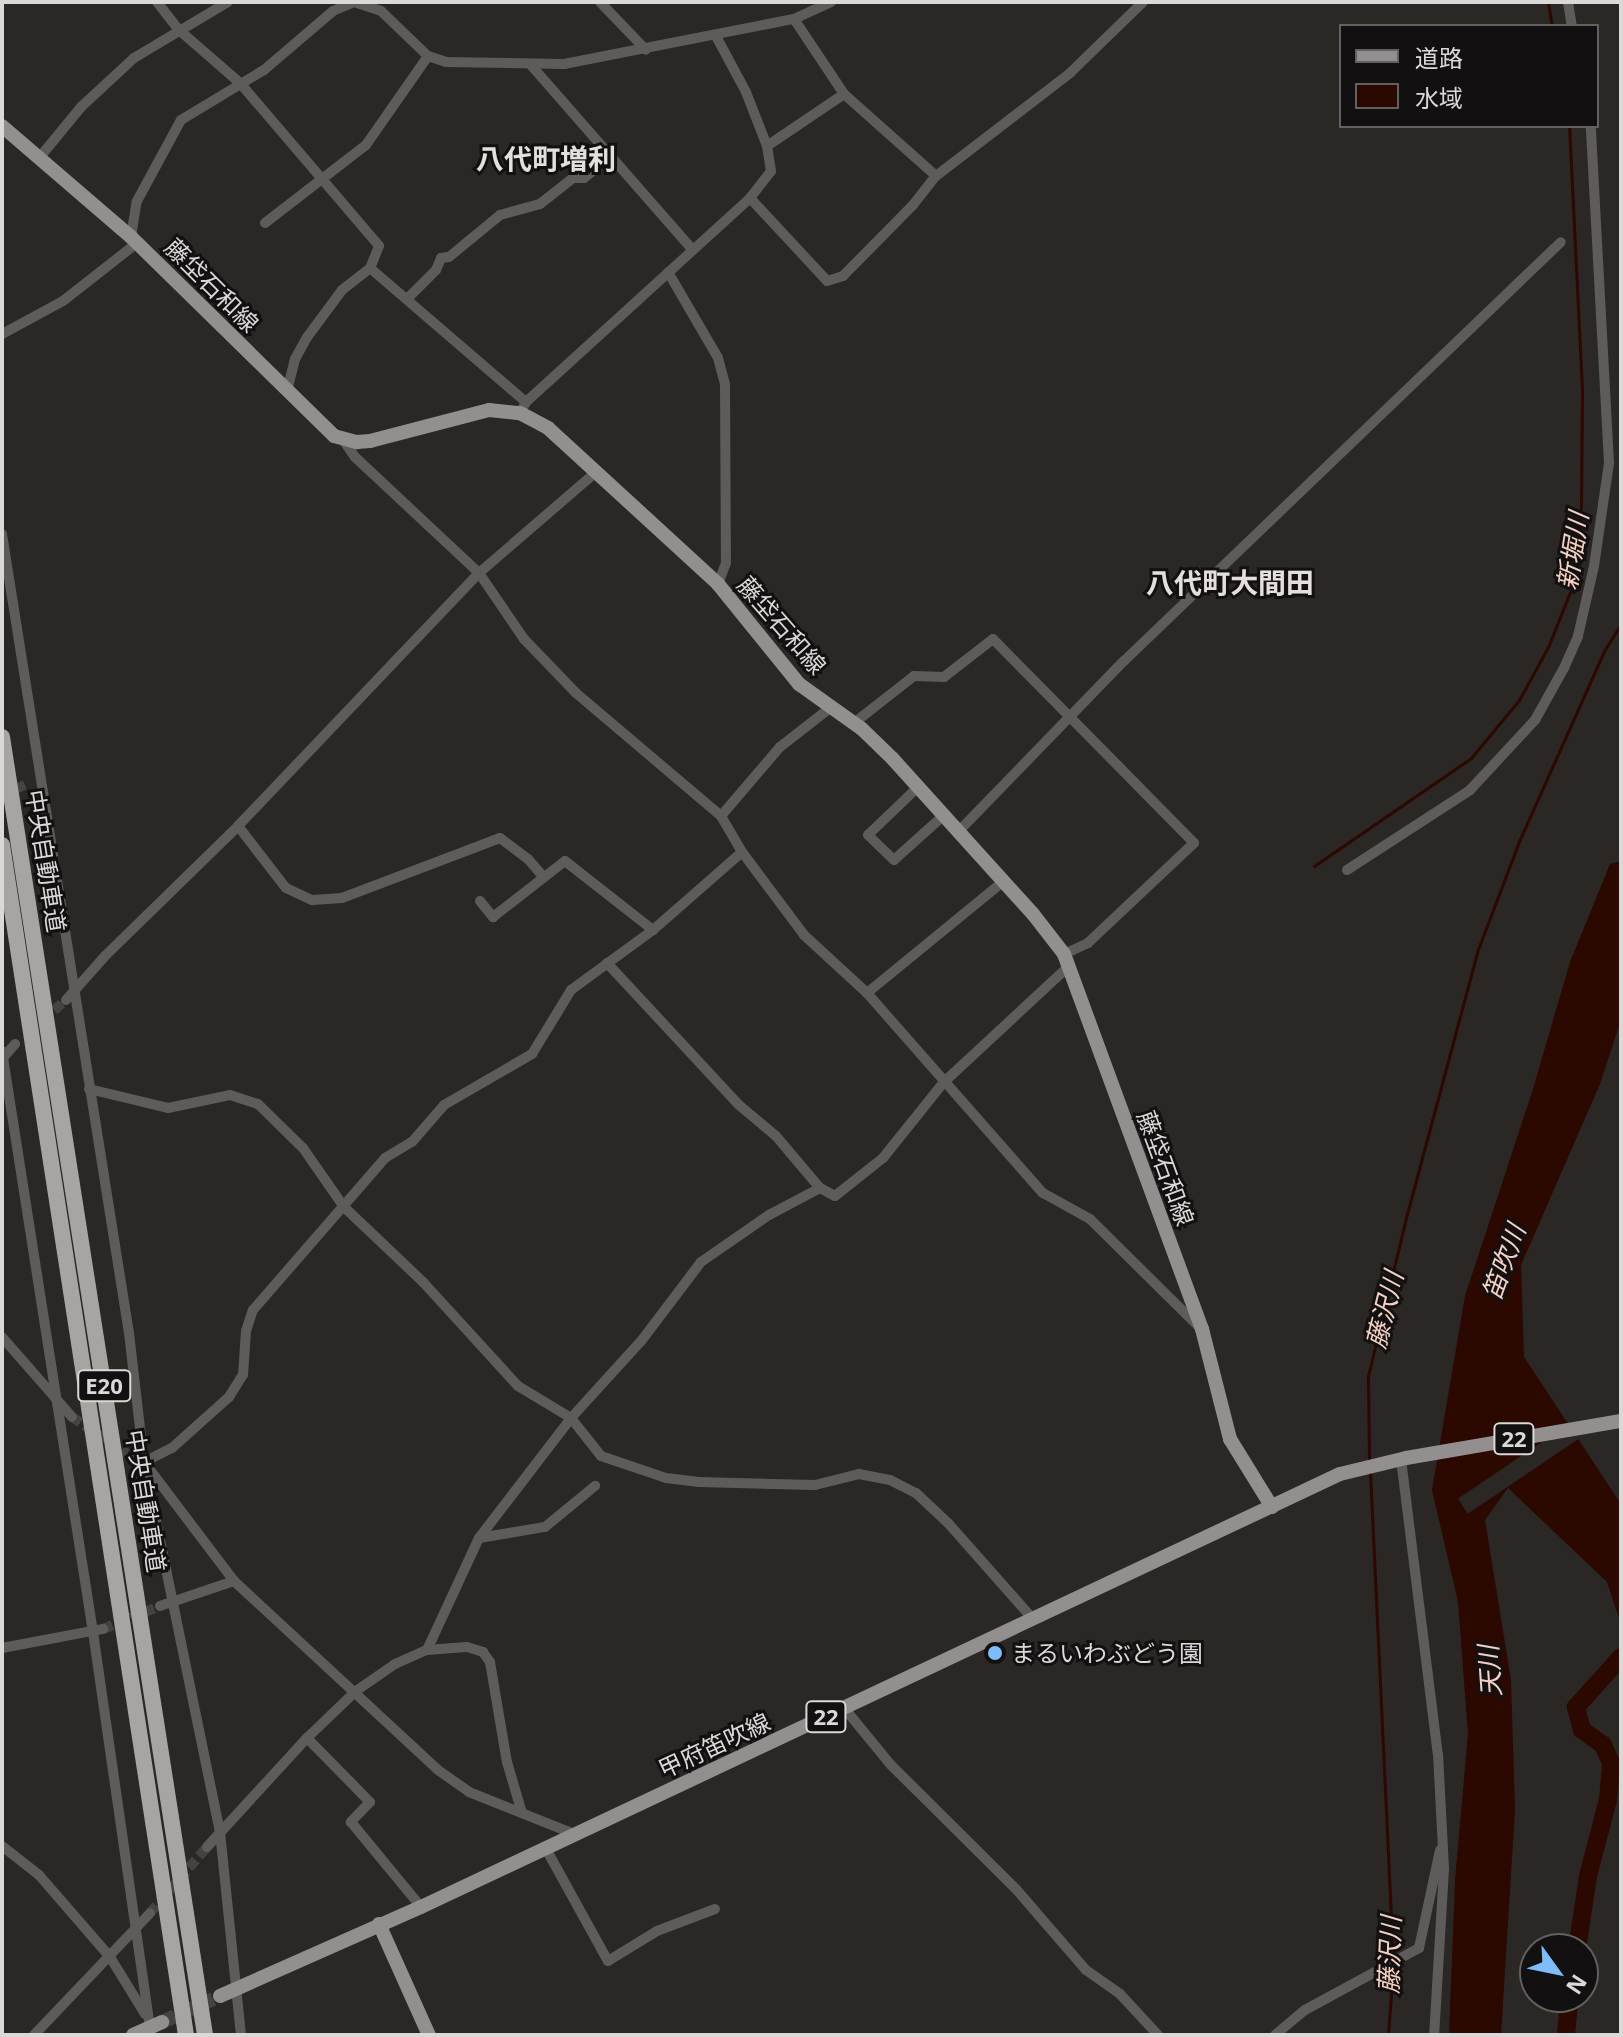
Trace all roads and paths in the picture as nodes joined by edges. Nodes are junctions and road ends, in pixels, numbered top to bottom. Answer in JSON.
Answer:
{"nodes":[{"id":1,"x":157,"y":2,"type":"edge"},
{"id":2,"x":228,"y":2,"type":"edge"},
{"id":3,"x":600,"y":2,"type":"edge"},
{"id":4,"x":831,"y":2,"type":"edge"},
{"id":5,"x":1143,"y":2,"type":"edge"},
{"id":6,"x":1568,"y":2,"type":"edge"},
{"id":7,"x":820,"y":5,"type":"edge"},
{"id":8,"x":379,"y":7,"type":"edge"},
{"id":9,"x":794,"y":19,"type":"junction"},
{"id":10,"x":1572,"y":24,"type":"edge"},
{"id":11,"x":179,"y":30,"type":"junction"},
{"id":12,"x":716,"y":36,"type":"junction"},
{"id":13,"x":646,"y":50,"type":"junction"},
{"id":14,"x":428,"y":56,"type":"junction"},
{"id":15,"x":530,"y":64,"type":"junction"},
{"id":16,"x":240,"y":83,"type":"junction"},
{"id":17,"x":844,"y":94,"type":"junction"},
{"id":18,"x":2,"y":126,"type":"edge"},
{"id":19,"x":1591,"y":128,"type":"edge"},
{"id":20,"x":767,"y":146,"type":"junction"},
{"id":21,"x":611,"y":156,"type":"junction"},
{"id":22,"x":40,"y":157,"type":"junction"},
{"id":23,"x":936,"y":176,"type":"junction"},
{"id":24,"x":324,"y":178,"type":"junction"},
{"id":25,"x":750,"y":198,"type":"junction"},
{"id":26,"x":265,"y":223,"type":"dead end"},
{"id":27,"x":134,"y":240,"type":"junction"},
{"id":28,"x":1561,"y":242,"type":"dead end"},
{"id":29,"x":693,"y":250,"type":"junction"},
{"id":30,"x":370,"y":268,"type":"junction"},
{"id":31,"x":668,"y":272,"type":"junction"},
{"id":32,"x":407,"y":299,"type":"junction"},
{"id":33,"x":2,"y":334,"type":"edge"},
{"id":34,"x":287,"y":391,"type":"junction"},
{"id":35,"x":523,"y":407,"type":"junction"},
{"id":36,"x":343,"y":440,"type":"junction"},
{"id":37,"x":596,"y":472,"type":"junction"},
{"id":38,"x":2,"y":534,"type":"edge"},
{"id":39,"x":479,"y":573,"type":"junction"},
{"id":40,"x":5,"y":580,"type":"edge"},
{"id":41,"x":718,"y":584,"type":"junction"},
{"id":42,"x":830,"y":708,"type":"junction"},
{"id":43,"x":1070,"y":716,"type":"junction"},
{"id":44,"x":854,"y":723,"type":"junction"},
{"id":45,"x":2,"y":737,"type":"edge"},
{"id":46,"x":42,"y":778,"type":"junction"},
{"id":47,"x":29,"y":783,"type":"tunnel mouth"},
{"id":48,"x":918,"y":787,"type":"junction"},
{"id":49,"x":944,"y":815,"type":"junction"},
{"id":50,"x":721,"y":816,"type":"junction"},
{"id":51,"x":238,"y":826,"type":"junction"},
{"id":52,"x":959,"y":831,"type":"junction"},
{"id":53,"x":2,"y":845,"type":"edge"},
{"id":54,"x":742,"y":852,"type":"junction"},
{"id":55,"x":1347,"y":870,"type":"dead end"},
{"id":56,"x":543,"y":876,"type":"junction"},
{"id":57,"x":1004,"y":881,"type":"junction"},
{"id":58,"x":480,"y":901,"type":"dead end"},
{"id":59,"x":653,"y":930,"type":"junction"},
{"id":60,"x":1066,"y":960,"type":"junction"},
{"id":61,"x":607,"y":963,"type":"junction"},
{"id":62,"x":867,"y":993,"type":"junction"},
{"id":63,"x":70,"y":996,"type":"junction"},
{"id":64,"x":15,"y":1044,"type":"dead end"},
{"id":65,"x":2,"y":1051,"type":"edge"},
{"id":66,"x":2,"y":1058,"type":"edge"},
{"id":67,"x":943,"y":1083,"type":"junction"},
{"id":68,"x":89,"y":1089,"type":"junction"},
{"id":69,"x":820,"y":1188,"type":"junction"},
{"id":70,"x":344,"y":1207,"type":"junction"},
{"id":71,"x":1202,"y":1329,"type":"junction"},
{"id":72,"x":2,"y":1337,"type":"edge"},
{"id":73,"x":57,"y":1404,"type":"junction"},
{"id":74,"x":72,"y":1417,"type":"tunnel mouth"},
{"id":75,"x":571,"y":1418,"type":"junction"},
{"id":76,"x":1621,"y":1421,"type":"edge"},
{"id":77,"x":1399,"y":1459,"type":"junction"},
{"id":78,"x":140,"y":1460,"type":"junction"},
{"id":79,"x":595,"y":1486,"type":"dead end"},
{"id":80,"x":1272,"y":1507,"type":"junction"},
{"id":81,"x":479,"y":1538,"type":"junction"},
{"id":82,"x":234,"y":1581,"type":"junction"},
{"id":83,"x":165,"y":1604,"type":"junction"},
{"id":84,"x":1033,"y":1619,"type":"junction"},
{"id":85,"x":98,"y":1630,"type":"junction"},
{"id":86,"x":2,"y":1648,"type":"edge"},
{"id":87,"x":427,"y":1650,"type":"junction"},
{"id":88,"x":356,"y":1691,"type":"junction"},
{"id":89,"x":845,"y":1709,"type":"junction"},
{"id":90,"x":307,"y":1738,"type":"junction"},
{"id":91,"x":522,"y":1813,"type":"junction"},
{"id":92,"x":220,"y":1832,"type":"junction"},
{"id":93,"x":574,"y":1834,"type":"junction"},
{"id":94,"x":1443,"y":1840,"type":"junction"},
{"id":95,"x":2,"y":1846,"type":"edge"},
{"id":96,"x":207,"y":1847,"type":"tunnel mouth"},
{"id":97,"x":545,"y":1847,"type":"junction"},
{"id":98,"x":421,"y":1907,"type":"junction"},
{"id":99,"x":715,"y":1909,"type":"dead end"},
{"id":100,"x":150,"y":1913,"type":"tunnel mouth"},
{"id":101,"x":379,"y":1924,"type":"junction"},
{"id":102,"x":136,"y":1929,"type":"junction"},
{"id":103,"x":110,"y":1957,"type":"junction"},
{"id":104,"x":236,"y":1988,"type":"junction"},
{"id":105,"x":220,"y":1996,"type":"tunnel mouth"},
{"id":106,"x":153,"y":2026,"type":"edge"},
{"id":107,"x":34,"y":2035,"type":"edge"},
{"id":108,"x":133,"y":2035,"type":"edge"},
{"id":109,"x":186,"y":2035,"type":"edge"},
{"id":110,"x":207,"y":2035,"type":"edge"},
{"id":111,"x":241,"y":2035,"type":"edge"},
{"id":112,"x":429,"y":2035,"type":"edge"},
{"id":113,"x":1158,"y":2035,"type":"edge"},
{"id":114,"x":1275,"y":2035,"type":"edge"},
{"id":115,"x":1434,"y":2035,"type":"edge"}],
"edges":[{"from":1,"to":11,"type":"street"},
{"from":2,"to":11,"type":"street"},
{"from":3,"to":13,"type":"street"},
{"from":4,"to":7,"type":"street"},
{"from":5,"to":23,"type":"street"},
{"from":6,"to":10,"type":"street"},
{"from":7,"to":9,"type":"street"},
{"from":8,"to":14,"type":"street"},
{"from":8,"to":16,"type":"street"},
{"from":9,"to":12,"type":"street"},
{"from":9,"to":17,"type":"street"},
{"from":11,"to":16,"type":"street"},
{"from":11,"to":22,"type":"street"},
{"from":12,"to":13,"type":"street"},
{"from":12,"to":20,"type":"street"},
{"from":13,"to":15,"type":"street"},
{"from":14,"to":15,"type":"street"},
{"from":14,"to":24,"type":"street"},
{"from":15,"to":21,"type":"street"},
{"from":16,"to":24,"type":"street"},
{"from":16,"to":27,"type":"street"},
{"from":17,"to":20,"type":"street"},
{"from":17,"to":23,"type":"street"},
{"from":18,"to":22,"type":"main road","name":"藤垈石和線"},
{"from":19,"to":55,"type":"street"},
{"from":20,"to":25,"type":"street"},
{"from":21,"to":29,"type":"street"},
{"from":21,"to":32,"type":"street"},
{"from":22,"to":27,"type":"main road","name":"藤垈石和線"},
{"from":23,"to":25,"type":"street"},
{"from":24,"to":26,"type":"street"},
{"from":24,"to":30,"type":"street"},
{"from":25,"to":29,"type":"street"},
{"from":27,"to":33,"type":"street"},
{"from":27,"to":34,"type":"main road","name":"藤垈石和線"},
{"from":28,"to":43,"type":"street"},
{"from":29,"to":31,"type":"street"},
{"from":30,"to":32,"type":"street"},
{"from":30,"to":34,"type":"street"},
{"from":31,"to":35,"type":"street"},
{"from":31,"to":41,"type":"street"},
{"from":32,"to":35,"type":"street"},
{"from":34,"to":36,"type":"main road","name":"藤垈石和線"},
{"from":35,"to":36,"type":"main road","name":"藤垈石和線"},
{"from":35,"to":37,"type":"main road","name":"藤垈石和線"},
{"from":36,"to":39,"type":"street"},
{"from":37,"to":39,"type":"street"},
{"from":37,"to":41,"type":"main road","name":"藤垈石和線"},
{"from":38,"to":40,"type":"street"},
{"from":39,"to":50,"type":"street"},
{"from":39,"to":51,"type":"street"},
{"from":40,"to":46,"type":"street"},
{"from":41,"to":42,"type":"main road","name":"藤垈石和線"},
{"from":42,"to":44,"type":"main road","name":"藤垈石和線"},
{"from":42,"to":50,"type":"street"},
{"from":43,"to":44,"type":"street"},
{"from":43,"to":52,"type":"street"},
{"from":43,"to":60,"type":"street"},
{"from":44,"to":48,"type":"main road","name":"藤垈石和線"},
{"from":45,"to":110,"type":"highway","name":"中央自動車道","number":"E20"},
{"from":46,"to":47,"type":"street"},
{"from":46,"to":63,"type":"street"},
{"from":48,"to":49,"type":"main road","name":"藤垈石和線"},
{"from":48,"to":49,"type":"street"},
{"from":49,"to":52,"type":"main road","name":"藤垈石和線"},
{"from":50,"to":54,"type":"street"},
{"from":51,"to":56,"type":"street"},
{"from":51,"to":63,"type":"street"},
{"from":52,"to":57,"type":"main road","name":"藤垈石和線"},
{"from":53,"to":109,"type":"highway","name":"中央自動車道","number":"E20"},
{"from":54,"to":59,"type":"street"},
{"from":54,"to":62,"type":"street"},
{"from":56,"to":58,"type":"street"},
{"from":56,"to":59,"type":"street"},
{"from":57,"to":60,"type":"main road","name":"藤垈石和線"},
{"from":57,"to":62,"type":"street"},
{"from":59,"to":61,"type":"street"},
{"from":60,"to":67,"type":"street"},
{"from":60,"to":71,"type":"main road","name":"藤垈石和線"},
{"from":61,"to":69,"type":"street"},
{"from":61,"to":70,"type":"street"},
{"from":62,"to":67,"type":"street"},
{"from":63,"to":68,"type":"street"},
{"from":64,"to":66,"type":"street"},
{"from":65,"to":66,"type":"street"},
{"from":66,"to":73,"type":"street"},
{"from":67,"to":69,"type":"street"},
{"from":67,"to":71,"type":"street"},
{"from":68,"to":70,"type":"street"},
{"from":68,"to":78,"type":"street"},
{"from":69,"to":75,"type":"street"},
{"from":70,"to":75,"type":"street"},
{"from":70,"to":78,"type":"street"},
{"from":71,"to":80,"type":"main road","name":"藤垈石和線"},
{"from":72,"to":73,"type":"street"},
{"from":73,"to":74,"type":"street"},
{"from":73,"to":85,"type":"street"},
{"from":75,"to":81,"type":"street"},
{"from":75,"to":84,"type":"street"},
{"from":76,"to":77,"type":"main road","number":"22"},
{"from":77,"to":80,"type":"main road","name":"甲府笛吹線","number":"22"},
{"from":77,"to":94,"type":"street"},
{"from":78,"to":82,"type":"street"},
{"from":78,"to":83,"type":"street"},
{"from":79,"to":81,"type":"street"},
{"from":80,"to":84,"type":"main road","name":"甲府笛吹線","number":"22"},
{"from":81,"to":87,"type":"street"},
{"from":82,"to":83,"type":"street"},
{"from":82,"to":88,"type":"street"},
{"from":83,"to":92,"type":"street"},
{"from":84,"to":89,"type":"main road","name":"甲府笛吹線","number":"22"},
{"from":85,"to":86,"type":"street"},
{"from":85,"to":102,"type":"street"},
{"from":87,"to":88,"type":"street"},
{"from":87,"to":91,"type":"street"},
{"from":88,"to":90,"type":"street"},
{"from":88,"to":91,"type":"street"},
{"from":89,"to":93,"type":"main road","name":"甲府笛吹線","number":"22"},
{"from":89,"to":113,"type":"street"},
{"from":90,"to":92,"type":"street"},
{"from":90,"to":98,"type":"street"},
{"from":91,"to":93,"type":"street"},
{"from":92,"to":96,"type":"street"},
{"from":92,"to":104,"type":"street"},
{"from":93,"to":97,"type":"main road","name":"甲府笛吹線","number":"22"},
{"from":94,"to":114,"type":"street"},
{"from":94,"to":115,"type":"street"},
{"from":95,"to":103,"type":"street"},
{"from":97,"to":98,"type":"main road","name":"甲府笛吹線","number":"22"},
{"from":97,"to":99,"type":"street"},
{"from":98,"to":101,"type":"main road","name":"甲府笛吹線","number":"22"},
{"from":100,"to":102,"type":"street"},
{"from":101,"to":104,"type":"main road","name":"甲府笛吹線","number":"22"},
{"from":101,"to":112,"type":"main road"},
{"from":102,"to":103,"type":"street"},
{"from":102,"to":106,"type":"street"},
{"from":103,"to":106,"type":"street"},
{"from":103,"to":107,"type":"street"},
{"from":104,"to":105,"type":"main road","name":"甲府笛吹線","number":"22"},
{"from":104,"to":111,"type":"street"},
{"from":106,"to":108,"type":"main road"}]}
